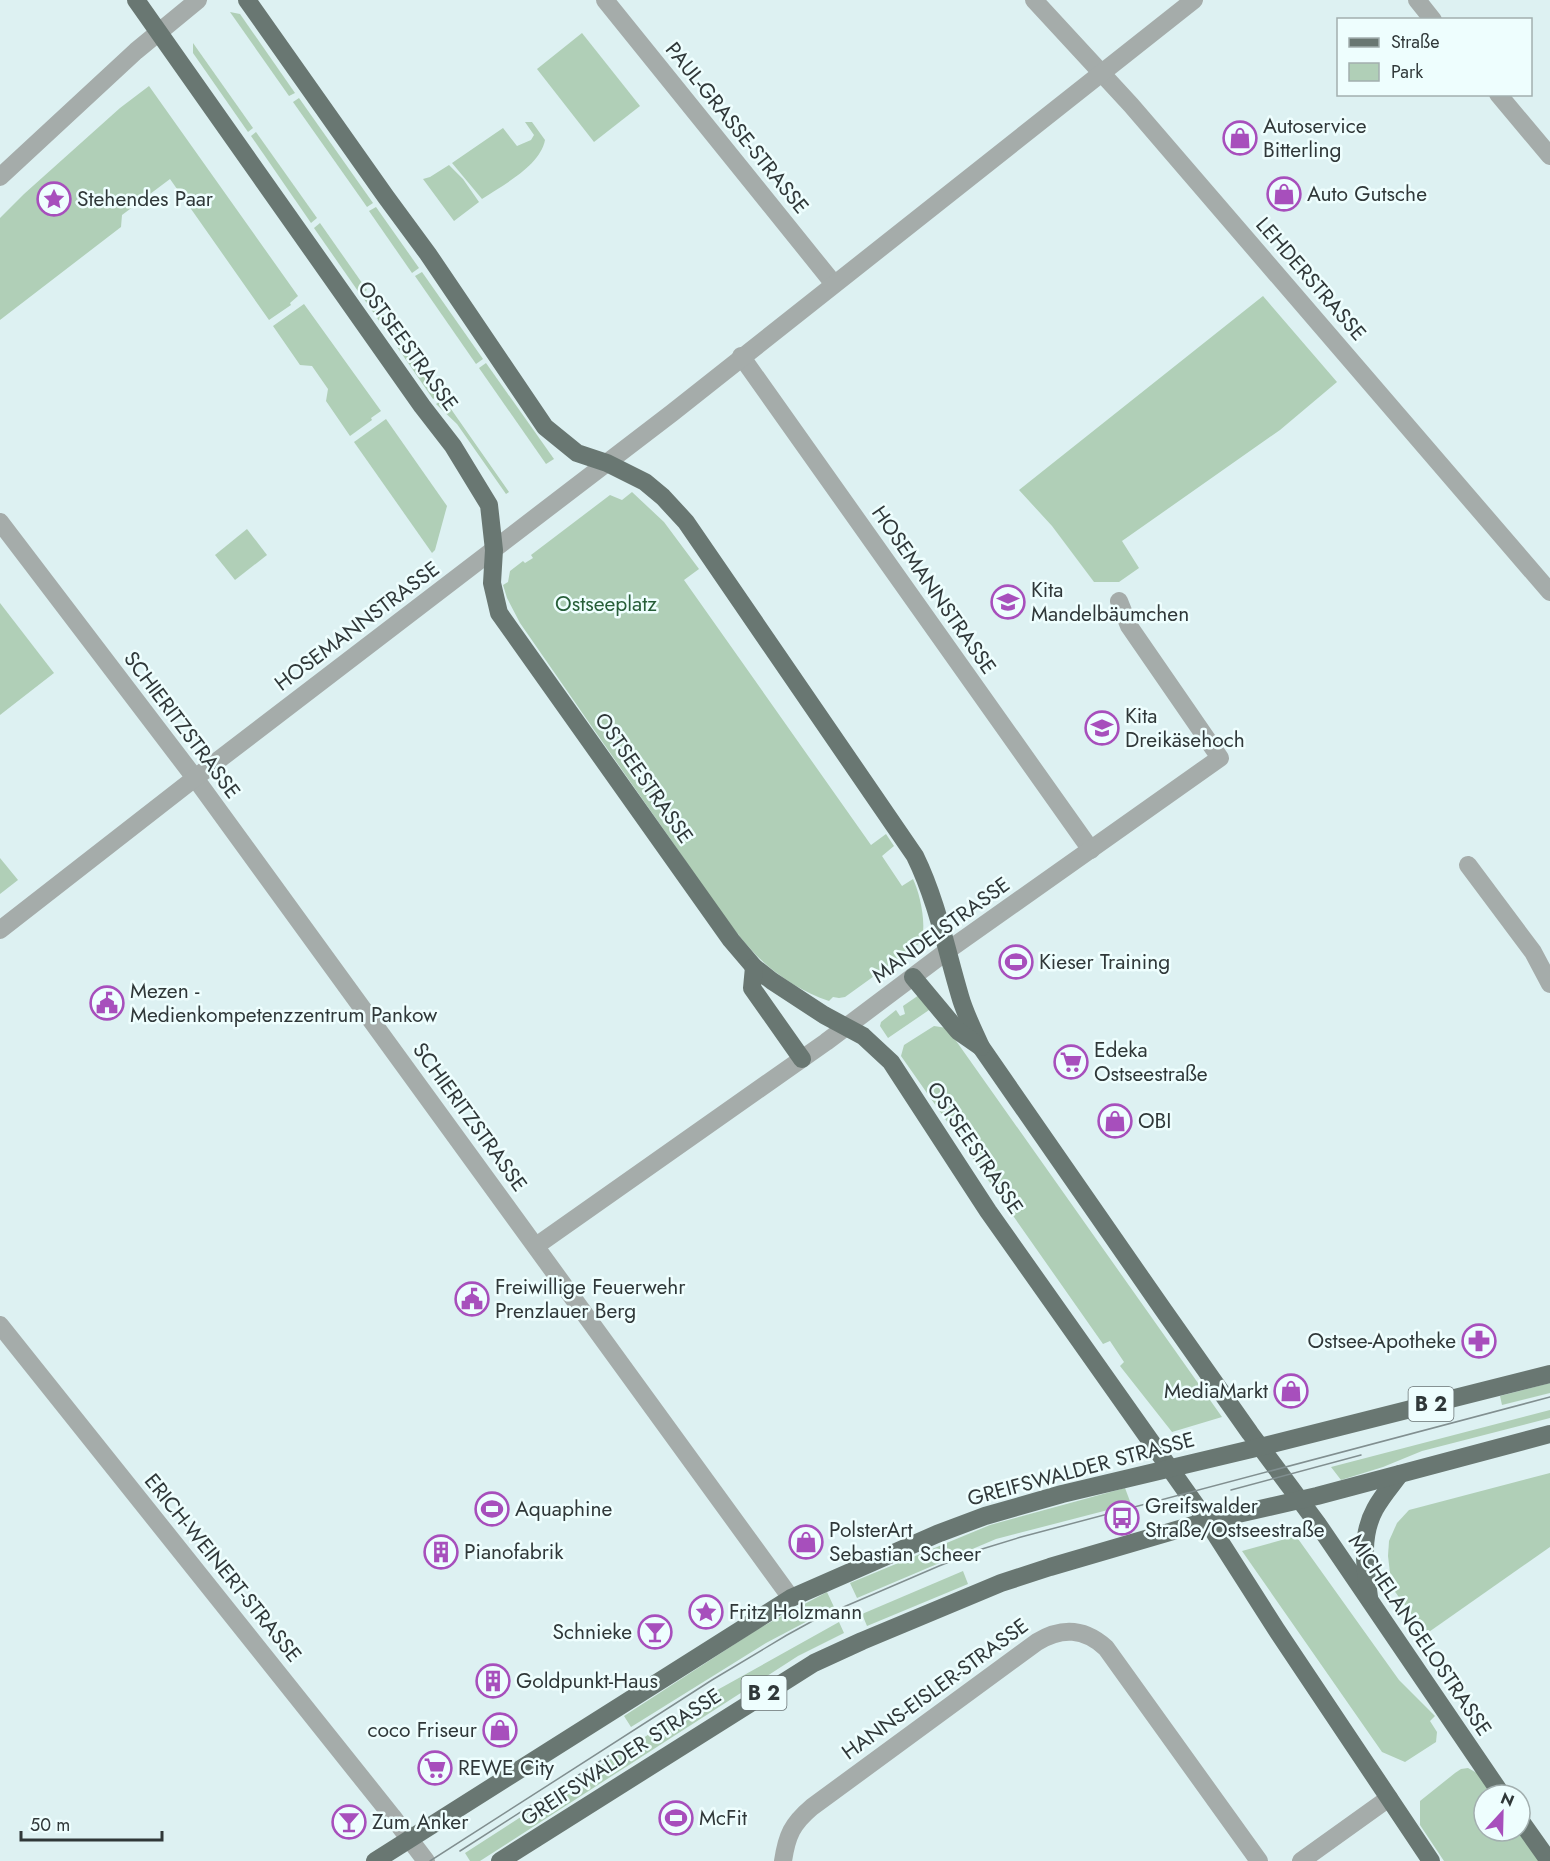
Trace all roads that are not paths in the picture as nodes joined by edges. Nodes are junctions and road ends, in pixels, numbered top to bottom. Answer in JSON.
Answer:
{"nodes":[{"id":1,"x":136,"y":0,"type":"edge"},
{"id":2,"x":198,"y":0,"type":"edge"},
{"id":3,"x":247,"y":0,"type":"edge"},
{"id":4,"x":605,"y":0,"type":"edge"},
{"id":5,"x":1034,"y":0,"type":"edge"},
{"id":6,"x":1194,"y":0,"type":"edge"},
{"id":7,"x":1417,"y":0,"type":"edge"},
{"id":8,"x":1431,"y":18,"type":"edge"},
{"id":9,"x":159,"y":32,"type":"junction"},
{"id":10,"x":1103,"y":72,"type":"junction"},
{"id":11,"x":1500,"y":96,"type":"edge"},
{"id":12,"x":1550,"y":156,"type":"edge"},
{"id":13,"x":0,"y":177,"type":"edge"},
{"id":14,"x":834,"y":284,"type":"junction"},
{"id":15,"x":741,"y":356,"type":"junction"},
{"id":16,"x":607,"y":463,"type":"junction"},
{"id":17,"x":0,"y":522,"type":"edge"},
{"id":18,"x":494,"y":550,"type":"junction"},
{"id":19,"x":1550,"y":592,"type":"edge"},
{"id":20,"x":1119,"y":601,"type":"dead end"},
{"id":21,"x":195,"y":778,"type":"junction"},
{"id":22,"x":1090,"y":850,"type":"junction"},
{"id":23,"x":1468,"y":865,"type":"dead end"},
{"id":24,"x":0,"y":930,"type":"edge"},
{"id":25,"x":947,"y":951,"type":"junction"},
{"id":26,"x":754,"y":967,"type":"junction"},
{"id":27,"x":913,"y":977,"type":"junction"},
{"id":28,"x":1550,"y":984,"type":"edge"},
{"id":29,"x":848,"y":1026,"type":"junction"},
{"id":30,"x":981,"y":1047,"type":"junction"},
{"id":31,"x":802,"y":1059,"type":"junction"},
{"id":32,"x":536,"y":1246,"type":"junction"},
{"id":33,"x":0,"y":1325,"type":"edge"},
{"id":34,"x":1550,"y":1374,"type":"edge"},
{"id":35,"x":1550,"y":1434,"type":"edge"},
{"id":36,"x":1260,"y":1447,"type":"junction"},
{"id":37,"x":1170,"y":1467,"type":"junction"},
{"id":38,"x":1400,"y":1474,"type":"junction"},
{"id":39,"x":1300,"y":1500,"type":"junction"},
{"id":40,"x":1207,"y":1521,"type":"junction"},
{"id":41,"x":791,"y":1598,"type":"junction"},
{"id":42,"x":1370,"y":1600,"type":"junction"},
{"id":43,"x":1494,"y":1783,"type":"edge"},
{"id":44,"x":1389,"y":1798,"type":"junction"},
{"id":45,"x":1532,"y":1837,"type":"edge"},
{"id":46,"x":410,"y":1839,"type":"junction"},
{"id":47,"x":375,"y":1861,"type":"edge"},
{"id":48,"x":426,"y":1861,"type":"edge"},
{"id":49,"x":500,"y":1861,"type":"edge"},
{"id":50,"x":783,"y":1861,"type":"edge"},
{"id":51,"x":1259,"y":1861,"type":"edge"},
{"id":52,"x":1301,"y":1861,"type":"edge"},
{"id":53,"x":1431,"y":1861,"type":"edge"},
{"id":54,"x":1549,"y":1861,"type":"edge"}],
"edges":[{"from":1,"to":9,"type":"main road","name":"OSTSEESTRASSE"},
{"from":2,"to":9,"type":"street"},
{"from":3,"to":16,"type":"main road"},
{"from":4,"to":14,"type":"street","name":"PAUL-GRASSE-STRASSE"},
{"from":5,"to":10,"type":"street","name":"LEHDERSTRASSE"},
{"from":6,"to":10,"type":"street","name":"HOSEMANNSTRASSE"},
{"from":7,"to":8,"type":"street"},
{"from":9,"to":13,"type":"street"},
{"from":9,"to":18,"type":"main road","name":"OSTSEESTRASSE"},
{"from":10,"to":14,"type":"street","name":"HOSEMANNSTRASSE"},
{"from":10,"to":19,"type":"street","name":"LEHDERSTRASSE"},
{"from":11,"to":12,"type":"street"},
{"from":14,"to":15,"type":"street","name":"HOSEMANNSTRASSE"},
{"from":15,"to":16,"type":"street","name":"HOSEMANNSTRASSE"},
{"from":15,"to":22,"type":"street","name":"HOSEMANNSTRASSE"},
{"from":16,"to":18,"type":"street","name":"HOSEMANNSTRASSE"},
{"from":16,"to":25,"type":"main road"},
{"from":17,"to":21,"type":"street","name":"SCHIERITZSTRASSE"},
{"from":18,"to":21,"type":"street","name":"HOSEMANNSTRASSE"},
{"from":18,"to":26,"type":"main road","name":"OSTSEESTRASSE"},
{"from":20,"to":22,"type":"street","name":"MANDELSTRASSE"},
{"from":21,"to":24,"type":"street","name":"HOSEMANNSTRASSE"},
{"from":21,"to":32,"type":"street","name":"SCHIERITZSTRASSE"},
{"from":22,"to":25,"type":"street","name":"MANDELSTRASSE"},
{"from":23,"to":28,"type":"street"},
{"from":25,"to":27,"type":"street","name":"MANDELSTRASSE"},
{"from":25,"to":30,"type":"main road"},
{"from":26,"to":29,"type":"main road","name":"OSTSEESTRASSE"},
{"from":26,"to":31,"type":"main road"},
{"from":27,"to":29,"type":"street","name":"MANDELSTRASSE"},
{"from":27,"to":30,"type":"main road"},
{"from":29,"to":31,"type":"street","name":"MANDELSTRASSE"},
{"from":29,"to":37,"type":"main road","name":"OSTSEESTRASSE"},
{"from":30,"to":36,"type":"main road"},
{"from":31,"to":32,"type":"street","name":"MANDELSTRASSE"},
{"from":32,"to":41,"type":"street","name":"SCHIERITZSTRASSE"},
{"from":33,"to":46,"type":"street","name":"ERICH-WEINERT-STRASSE"},
{"from":34,"to":36,"type":"main road","name":"GREIFSWALDER STRASSE","number":"B 2"},
{"from":35,"to":38,"type":"main road","name":"GREIFSWALDER STRASSE","number":"B 2"},
{"from":36,"to":37,"type":"main road","name":"GREIFSWALDER STRASSE","number":"B 2"},
{"from":36,"to":39,"type":"main road"},
{"from":37,"to":40,"type":"main road","name":"OSTSEESTRASSE"},
{"from":37,"to":41,"type":"main road","name":"GREIFSWALDER STRASSE","number":"B 2"},
{"from":38,"to":39,"type":"main road","name":"GREIFSWALDER STRASSE","number":"B 2"},
{"from":38,"to":42,"type":"main road"},
{"from":39,"to":40,"type":"main road","name":"GREIFSWALDER STRASSE","number":"B 2"},
{"from":39,"to":42,"type":"main road","name":"MICHELANGELOSTRASSE"},
{"from":40,"to":44,"type":"main road"},
{"from":40,"to":49,"type":"main road","name":"GREIFSWALDER STRASSE","number":"B 2"},
{"from":41,"to":46,"type":"main road","name":"GREIFSWALDER STRASSE","number":"B 2"},
{"from":42,"to":43,"type":"main road","name":"MICHELANGELOSTRASSE"},
{"from":44,"to":52,"type":"street"},
{"from":44,"to":53,"type":"main road"},
{"from":45,"to":54,"type":"main road"},
{"from":46,"to":47,"type":"main road","name":"GREIFSWALDER STRASSE","number":"B 2"},
{"from":46,"to":48,"type":"street"},
{"from":50,"to":51,"type":"street","name":"HANNS-EISLER-STRASSE"}]}
